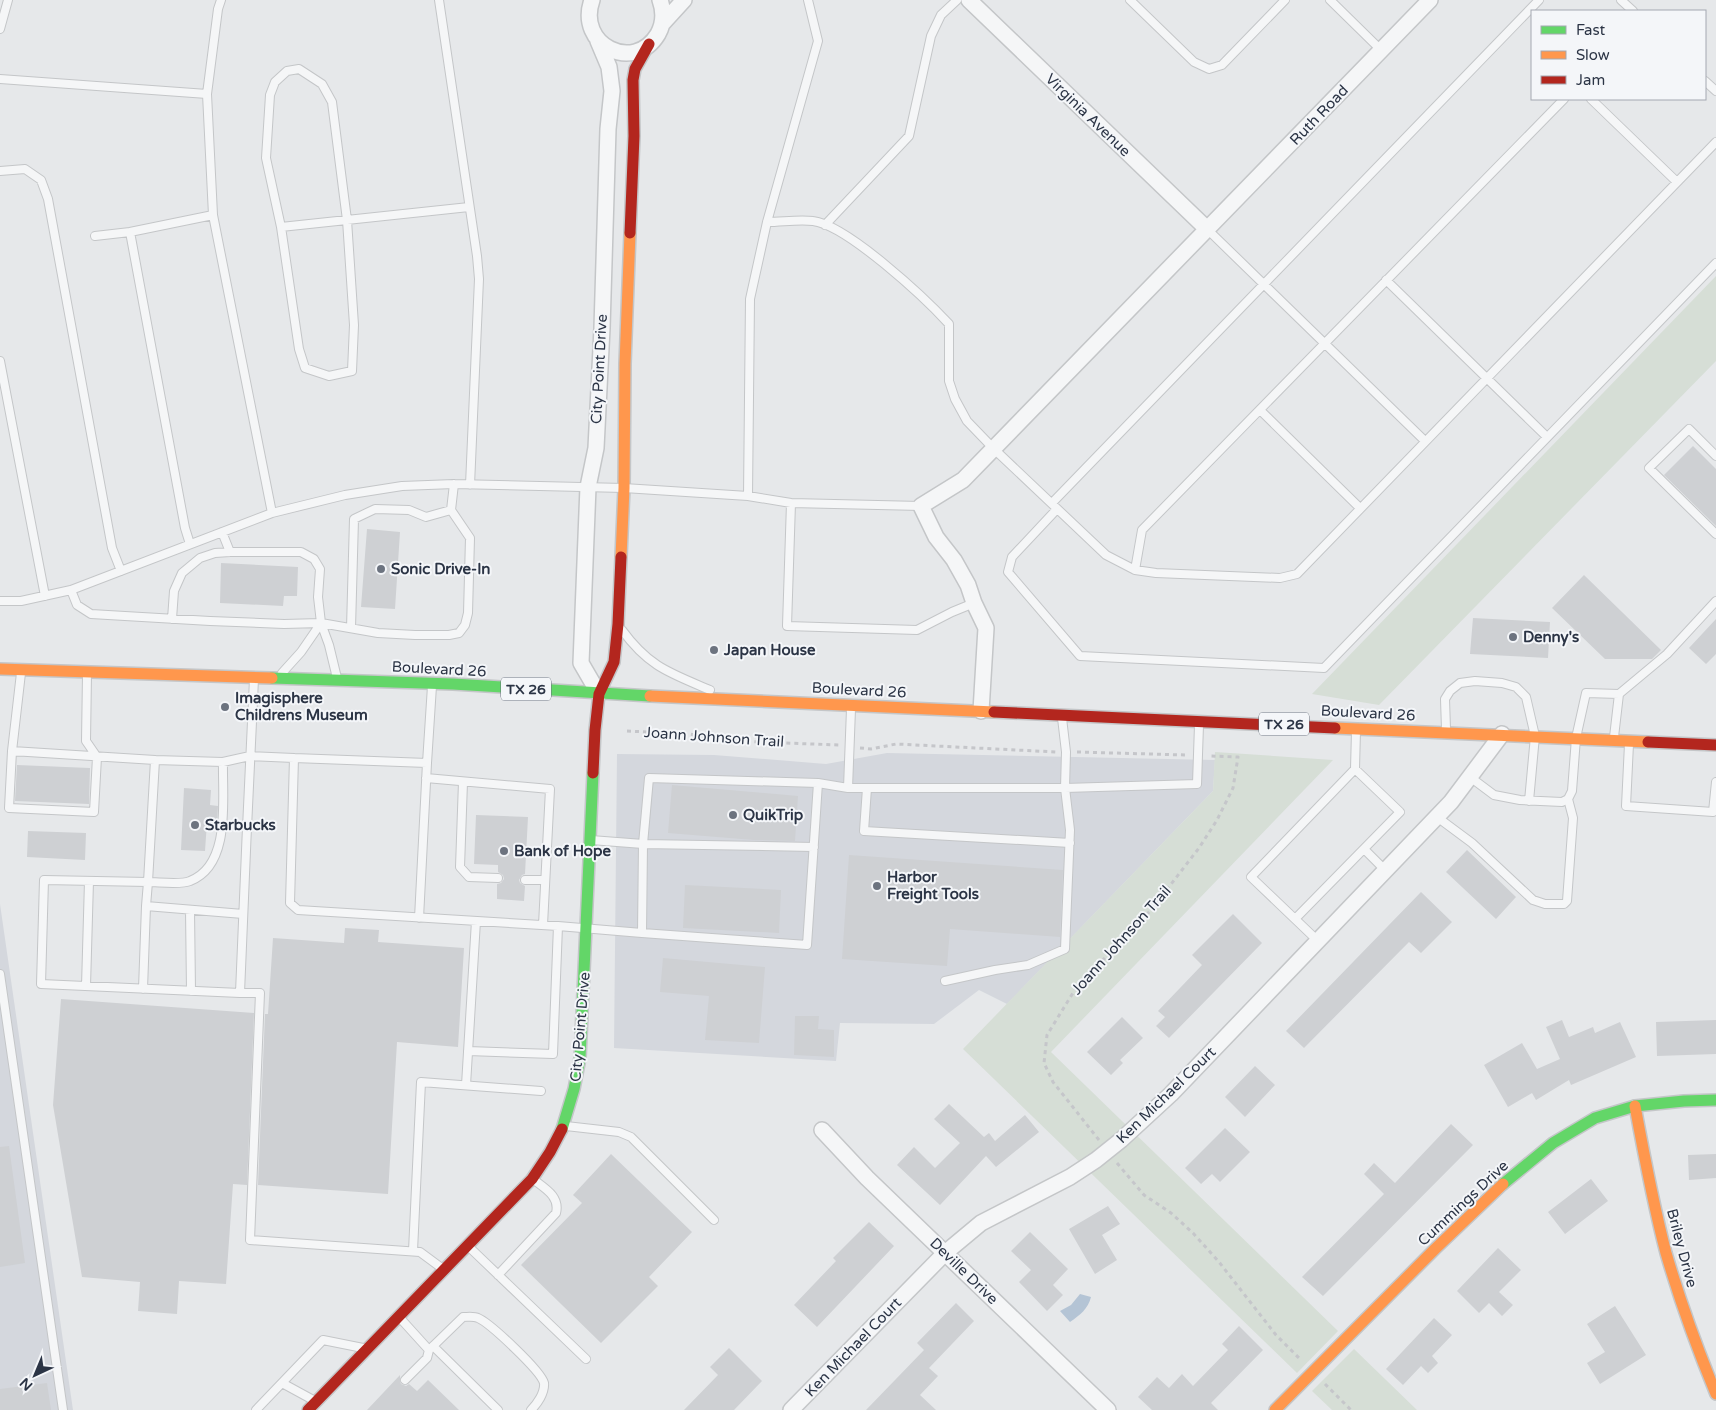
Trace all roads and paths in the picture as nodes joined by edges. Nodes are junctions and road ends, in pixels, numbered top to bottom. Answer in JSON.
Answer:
{"nodes":[{"id":1,"x":8,"y":0,"type":"edge"},
{"id":2,"x":221,"y":0,"type":"edge"},
{"id":3,"x":439,"y":0,"type":"edge"},
{"id":4,"x":581,"y":0,"type":"edge"},
{"id":5,"x":592,"y":0,"type":"edge"},
{"id":6,"x":660,"y":0,"type":"edge"},
{"id":7,"x":684,"y":0,"type":"edge"},
{"id":8,"x":808,"y":0,"type":"edge"},
{"id":9,"x":957,"y":0,"type":"edge"},
{"id":10,"x":969,"y":0,"type":"edge"},
{"id":11,"x":1130,"y":0,"type":"edge"},
{"id":12,"x":1285,"y":0,"type":"edge"},
{"id":13,"x":1330,"y":0,"type":"edge"},
{"id":14,"x":1430,"y":0,"type":"edge"},
{"id":15,"x":1539,"y":0,"type":"edge"},
{"id":16,"x":1622,"y":0,"type":"edge"},
{"id":17,"x":1632,"y":10,"type":"edge"},
{"id":18,"x":588,"y":16,"type":"junction"},
{"id":19,"x":663,"y":23,"type":"junction"},
{"id":20,"x":0,"y":29,"type":"edge"},
{"id":21,"x":598,"y":41,"type":"junction"},
{"id":22,"x":649,"y":44,"type":"junction"},
{"id":23,"x":1381,"y":50,"type":"junction"},
{"id":24,"x":0,"y":79,"type":"edge"},
{"id":25,"x":1706,"y":82,"type":"edge"},
{"id":26,"x":1716,"y":91,"type":"edge"},
{"id":27,"x":207,"y":94,"type":"junction"},
{"id":28,"x":1563,"y":100,"type":"edge"},
{"id":29,"x":1592,"y":100,"type":"edge"},
{"id":30,"x":1716,"y":142,"type":"edge"},
{"id":31,"x":0,"y":171,"type":"edge"},
{"id":32,"x":1677,"y":182,"type":"junction"},
{"id":33,"x":469,"y":207,"type":"junction"},
{"id":34,"x":213,"y":215,"type":"junction"},
{"id":35,"x":347,"y":220,"type":"junction"},
{"id":36,"x":768,"y":222,"type":"junction"},
{"id":37,"x":825,"y":225,"type":"junction"},
{"id":38,"x":281,"y":227,"type":"junction"},
{"id":39,"x":1207,"y":229,"type":"junction"},
{"id":40,"x":130,"y":232,"type":"junction"},
{"id":41,"x":95,"y":236,"type":"dead end"},
{"id":42,"x":1716,"y":263,"type":"edge"},
{"id":43,"x":1386,"y":280,"type":"junction"},
{"id":44,"x":1264,"y":284,"type":"junction"},
{"id":45,"x":1325,"y":343,"type":"junction"},
{"id":46,"x":0,"y":361,"type":"edge"},
{"id":47,"x":1485,"y":378,"type":"junction"},
{"id":48,"x":1260,"y":410,"type":"junction"},
{"id":49,"x":1547,"y":437,"type":"junction"},
{"id":50,"x":1425,"y":441,"type":"junction"},
{"id":51,"x":993,"y":448,"type":"junction"},
{"id":52,"x":1716,"y":456,"type":"edge"},
{"id":53,"x":454,"y":484,"type":"junction"},
{"id":54,"x":470,"y":485,"type":"junction"},
{"id":55,"x":588,"y":487,"type":"junction"},
{"id":56,"x":624,"y":488,"type":"junction"},
{"id":57,"x":748,"y":496,"type":"junction"},
{"id":58,"x":791,"y":503,"type":"junction"},
{"id":59,"x":922,"y":506,"type":"junction"},
{"id":60,"x":1054,"y":506,"type":"junction"},
{"id":61,"x":1360,"y":508,"type":"junction"},
{"id":62,"x":451,"y":510,"type":"junction"},
{"id":63,"x":272,"y":513,"type":"junction"},
{"id":64,"x":222,"y":532,"type":"junction"},
{"id":65,"x":1716,"y":534,"type":"edge"},
{"id":66,"x":190,"y":544,"type":"junction"},
{"id":67,"x":230,"y":552,"type":"junction"},
{"id":68,"x":1134,"y":570,"type":"junction"},
{"id":69,"x":121,"y":571,"type":"junction"},
{"id":70,"x":71,"y":590,"type":"junction"},
{"id":71,"x":45,"y":596,"type":"junction"},
{"id":72,"x":0,"y":601,"type":"edge"},
{"id":73,"x":1716,"y":601,"type":"edge"},
{"id":74,"x":974,"y":603,"type":"junction"},
{"id":75,"x":172,"y":619,"type":"junction"},
{"id":76,"x":320,"y":623,"type":"junction"},
{"id":77,"x":618,"y":624,"type":"junction"},
{"id":78,"x":351,"y":628,"type":"junction"},
{"id":79,"x":0,"y":670,"type":"edge"},
{"id":80,"x":21,"y":671,"type":"junction"},
{"id":81,"x":87,"y":672,"type":"junction"},
{"id":82,"x":254,"y":677,"type":"junction"},
{"id":83,"x":278,"y":678,"type":"junction"},
{"id":84,"x":338,"y":680,"type":"junction"},
{"id":85,"x":433,"y":683,"type":"junction"},
{"id":86,"x":599,"y":694,"type":"junction"},
{"id":87,"x":1619,"y":694,"type":"junction"},
{"id":88,"x":733,"y":699,"type":"junction"},
{"id":89,"x":852,"y":705,"type":"junction"},
{"id":90,"x":981,"y":711,"type":"junction"},
{"id":91,"x":1061,"y":714,"type":"junction"},
{"id":92,"x":1199,"y":720,"type":"junction"},
{"id":93,"x":1356,"y":728,"type":"junction"},
{"id":94,"x":627,"y":731,"type":"dead end"},
{"id":95,"x":1446,"y":732,"type":"junction"},
{"id":96,"x":1502,"y":734,"type":"junction"},
{"id":97,"x":1535,"y":736,"type":"junction"},
{"id":98,"x":1576,"y":738,"type":"junction"},
{"id":99,"x":1614,"y":740,"type":"junction"},
{"id":100,"x":1630,"y":741,"type":"junction"},
{"id":101,"x":830,"y":744,"type":"dead end"},
{"id":102,"x":1716,"y":745,"type":"edge"},
{"id":103,"x":871,"y":749,"type":"dead end"},
{"id":104,"x":12,"y":751,"type":"junction"},
{"id":105,"x":1055,"y":752,"type":"dead end"},
{"id":106,"x":1084,"y":753,"type":"dead end"},
{"id":107,"x":1190,"y":755,"type":"dead end"},
{"id":108,"x":250,"y":756,"type":"junction"},
{"id":109,"x":1213,"y":756,"type":"dead end"},
{"id":110,"x":97,"y":757,"type":"junction"},
{"id":111,"x":294,"y":758,"type":"junction"},
{"id":112,"x":155,"y":760,"type":"junction"},
{"id":113,"x":223,"y":762,"type":"junction"},
{"id":114,"x":427,"y":763,"type":"junction"},
{"id":115,"x":1355,"y":769,"type":"junction"},
{"id":116,"x":1470,"y":777,"type":"junction"},
{"id":117,"x":426,"y":778,"type":"junction"},
{"id":118,"x":463,"y":782,"type":"junction"},
{"id":119,"x":1716,"y":782,"type":"edge"},
{"id":120,"x":818,"y":783,"type":"junction"},
{"id":121,"x":848,"y":788,"type":"junction"},
{"id":122,"x":867,"y":788,"type":"junction"},
{"id":123,"x":1065,"y":788,"type":"junction"},
{"id":124,"x":1568,"y":799,"type":"junction"},
{"id":125,"x":1529,"y":801,"type":"junction"},
{"id":126,"x":1436,"y":817,"type":"junction"},
{"id":127,"x":590,"y":840,"type":"junction"},
{"id":128,"x":1070,"y":843,"type":"junction"},
{"id":129,"x":643,"y":844,"type":"junction"},
{"id":130,"x":814,"y":847,"type":"junction"},
{"id":131,"x":1364,"y":849,"type":"junction"},
{"id":132,"x":1386,"y":870,"type":"junction"},
{"id":133,"x":498,"y":878,"type":"dead end"},
{"id":134,"x":525,"y":880,"type":"dead end"},
{"id":135,"x":546,"y":880,"type":"junction"},
{"id":136,"x":89,"y":881,"type":"junction"},
{"id":137,"x":148,"y":882,"type":"junction"},
{"id":138,"x":146,"y":906,"type":"junction"},
{"id":139,"x":190,"y":910,"type":"junction"},
{"id":140,"x":243,"y":914,"type":"junction"},
{"id":141,"x":419,"y":918,"type":"junction"},
{"id":142,"x":1295,"y":920,"type":"junction"},
{"id":143,"x":476,"y":921,"type":"junction"},
{"id":144,"x":543,"y":925,"type":"junction"},
{"id":145,"x":558,"y":926,"type":"junction"},
{"id":146,"x":587,"y":928,"type":"junction"},
{"id":147,"x":642,"y":933,"type":"junction"},
{"id":148,"x":1318,"y":941,"type":"junction"},
{"id":149,"x":0,"y":974,"type":"edge"},
{"id":150,"x":945,"y":981,"type":"dead end"},
{"id":151,"x":86,"y":986,"type":"junction"},
{"id":152,"x":143,"y":989,"type":"junction"},
{"id":153,"x":191,"y":991,"type":"junction"},
{"id":154,"x":240,"y":992,"type":"junction"},
{"id":155,"x":468,"y":1051,"type":"junction"},
{"id":156,"x":466,"y":1085,"type":"junction"},
{"id":157,"x":541,"y":1091,"type":"dead end"},
{"id":158,"x":1716,"y":1100,"type":"edge"},
{"id":159,"x":1635,"y":1106,"type":"junction"},
{"id":160,"x":564,"y":1126,"type":"junction"},
{"id":161,"x":822,"y":1130,"type":"dead end"},
{"id":162,"x":1100,"y":1142,"type":"dead end"},
{"id":163,"x":1119,"y":1165,"type":"dead end"},
{"id":164,"x":532,"y":1179,"type":"junction"},
{"id":165,"x":714,"y":1220,"type":"dead end"},
{"id":166,"x":468,"y":1246,"type":"junction"},
{"id":167,"x":413,"y":1251,"type":"junction"},
{"id":168,"x":945,"y":1253,"type":"junction"},
{"id":169,"x":445,"y":1270,"type":"junction"},
{"id":170,"x":498,"y":1274,"type":"junction"},
{"id":171,"x":399,"y":1316,"type":"junction"},
{"id":172,"x":431,"y":1348,"type":"junction"},
{"id":173,"x":367,"y":1349,"type":"junction"},
{"id":174,"x":586,"y":1358,"type":"dead end"},
{"id":175,"x":1303,"y":1362,"type":"dead end"},
{"id":176,"x":405,"y":1380,"type":"dead end"},
{"id":177,"x":282,"y":1383,"type":"junction"},
{"id":178,"x":1326,"y":1385,"type":"dead end"},
{"id":179,"x":1716,"y":1394,"type":"edge"},
{"id":180,"x":312,"y":1406,"type":"edge"},
{"id":181,"x":63,"y":1410,"type":"edge"},
{"id":182,"x":256,"y":1410,"type":"edge"},
{"id":183,"x":498,"y":1410,"type":"edge"},
{"id":184,"x":531,"y":1410,"type":"edge"},
{"id":185,"x":792,"y":1410,"type":"edge"},
{"id":186,"x":1108,"y":1410,"type":"edge"},
{"id":187,"x":1275,"y":1410,"type":"edge"},
{"id":188,"x":1351,"y":1410,"type":"edge"}],
"edges":[{"from":1,"to":20,"type":"lane"},
{"from":2,"to":27,"type":"lane"},
{"from":3,"to":33,"type":"lane"},
{"from":4,"to":18,"type":"street"},
{"from":5,"to":18,"type":"street"},
{"from":6,"to":19,"type":"street"},
{"from":7,"to":19,"type":"street"},
{"from":8,"to":36,"type":"lane"},
{"from":9,"to":37,"type":"lane"},
{"from":10,"to":39,"type":"street","name":"Virginia Avenue"},
{"from":11,"to":12,"type":"lane"},
{"from":13,"to":23,"type":"lane"},
{"from":14,"to":23,"type":"street","name":"Ruth Road"},
{"from":15,"to":44,"type":"lane"},
{"from":16,"to":17,"type":"lane"},
{"from":18,"to":21,"type":"street","name":"City Point Drive"},
{"from":19,"to":22,"type":"street"},
{"from":21,"to":22,"type":"street"},
{"from":21,"to":55,"type":"street","name":"City Point Drive"},
{"from":22,"to":56,"type":"street","name":"City Point Drive"},
{"from":23,"to":39,"type":"street","name":"Ruth Road"},
{"from":24,"to":27,"type":"lane"},
{"from":25,"to":26,"type":"lane"},
{"from":27,"to":34,"type":"lane"},
{"from":28,"to":43,"type":"lane"},
{"from":29,"to":32,"type":"lane"},
{"from":30,"to":32,"type":"lane"},
{"from":31,"to":69,"type":"lane"},
{"from":32,"to":47,"type":"lane"},
{"from":33,"to":35,"type":"lane"},
{"from":33,"to":54,"type":"lane"},
{"from":34,"to":40,"type":"lane"},
{"from":34,"to":63,"type":"lane"},
{"from":35,"to":38,"type":"lane"},
{"from":35,"to":38,"type":"lane"},
{"from":35,"to":38,"type":"lane"},
{"from":36,"to":37,"type":"lane"},
{"from":36,"to":57,"type":"lane"},
{"from":37,"to":51,"type":"lane"},
{"from":39,"to":44,"type":"lane"},
{"from":39,"to":51,"type":"street","name":"Ruth Road"},
{"from":40,"to":41,"type":"lane"},
{"from":40,"to":66,"type":"lane"},
{"from":42,"to":49,"type":"lane"},
{"from":43,"to":45,"type":"lane"},
{"from":43,"to":47,"type":"lane"},
{"from":44,"to":45,"type":"lane"},
{"from":44,"to":60,"type":"lane"},
{"from":45,"to":48,"type":"lane"},
{"from":45,"to":50,"type":"lane"},
{"from":46,"to":71,"type":"lane"},
{"from":47,"to":49,"type":"lane"},
{"from":47,"to":50,"type":"lane"},
{"from":48,"to":61,"type":"lane"},
{"from":48,"to":68,"type":"lane"},
{"from":49,"to":60,"type":"lane"},
{"from":50,"to":61,"type":"lane"},
{"from":51,"to":59,"type":"street","name":"Ruth Road"},
{"from":51,"to":60,"type":"lane"},
{"from":52,"to":65,"type":"lane"},
{"from":53,"to":54,"type":"lane"},
{"from":53,"to":62,"type":"lane"},
{"from":53,"to":63,"type":"lane"},
{"from":54,"to":55,"type":"lane"},
{"from":55,"to":56,"type":"lane"},
{"from":55,"to":86,"type":"street","name":"City Point Drive"},
{"from":56,"to":57,"type":"lane"},
{"from":56,"to":77,"type":"street","name":"City Point Drive"},
{"from":57,"to":58,"type":"lane"},
{"from":58,"to":59,"type":"lane"},
{"from":58,"to":74,"type":"lane"},
{"from":59,"to":74,"type":"street"},
{"from":60,"to":68,"type":"lane"},
{"from":61,"to":68,"type":"lane"},
{"from":62,"to":78,"type":"lane"},
{"from":62,"to":78,"type":"lane"},
{"from":63,"to":64,"type":"lane"},
{"from":64,"to":66,"type":"lane"},
{"from":64,"to":67,"type":"lane"},
{"from":66,"to":69,"type":"lane"},
{"from":67,"to":75,"type":"lane"},
{"from":67,"to":76,"type":"lane"},
{"from":69,"to":70,"type":"lane"},
{"from":70,"to":71,"type":"lane"},
{"from":70,"to":75,"type":"lane"},
{"from":71,"to":72,"type":"lane"},
{"from":73,"to":87,"type":"lane"},
{"from":74,"to":90,"type":"street"},
{"from":75,"to":76,"type":"lane"},
{"from":76,"to":78,"type":"lane"},
{"from":76,"to":83,"type":"lane"},
{"from":76,"to":84,"type":"lane"},
{"from":77,"to":86,"type":"street","name":"City Point Drive"},
{"from":77,"to":88,"type":"lane"},
{"from":79,"to":80,"type":"street","name":"Boulevard 26","number":"TX 26"},
{"from":80,"to":81,"type":"street","name":"Boulevard 26","number":"TX 26"},
{"from":80,"to":104,"type":"lane"},
{"from":81,"to":82,"type":"street","name":"Boulevard 26","number":"TX 26"},
{"from":81,"to":110,"type":"lane"},
{"from":82,"to":83,"type":"street","name":"Boulevard 26","number":"TX 26"},
{"from":82,"to":108,"type":"lane"},
{"from":83,"to":84,"type":"street","name":"Boulevard 26","number":"TX 26"},
{"from":84,"to":85,"type":"street","name":"Boulevard 26","number":"TX 26"},
{"from":85,"to":86,"type":"street","name":"Boulevard 26","number":"TX 26"},
{"from":85,"to":114,"type":"lane"},
{"from":86,"to":88,"type":"street","name":"Boulevard 26","number":"TX 26"},
{"from":86,"to":127,"type":"street","name":"City Point Drive"},
{"from":87,"to":98,"type":"lane"},
{"from":87,"to":99,"type":"lane"},
{"from":88,"to":89,"type":"street","name":"Boulevard 26","number":"TX 26"},
{"from":89,"to":90,"type":"street","name":"Boulevard 26","number":"TX 26"},
{"from":89,"to":121,"type":"lane"},
{"from":90,"to":91,"type":"street","name":"Boulevard 26","number":"TX 26"},
{"from":91,"to":92,"type":"street","name":"Boulevard 26","number":"TX 26"},
{"from":91,"to":123,"type":"lane"},
{"from":92,"to":93,"type":"street","name":"Boulevard 26","number":"TX 26"},
{"from":92,"to":123,"type":"lane"},
{"from":93,"to":95,"type":"street","name":"Boulevard 26","number":"TX 26"},
{"from":93,"to":115,"type":"lane"},
{"from":94,"to":101,"type":"path","name":"Joann Johnson Trail"},
{"from":95,"to":96,"type":"street","name":"Boulevard 26","number":"TX 26"},
{"from":95,"to":97,"type":"lane"},
{"from":96,"to":97,"type":"street","name":"Boulevard 26","number":"TX 26"},
{"from":96,"to":116,"type":"street","name":"Ken Michael Court"},
{"from":97,"to":98,"type":"street","name":"Boulevard 26","number":"TX 26"},
{"from":97,"to":125,"type":"lane"},
{"from":98,"to":99,"type":"street","name":"Boulevard 26","number":"TX 26"},
{"from":98,"to":124,"type":"lane"},
{"from":99,"to":100,"type":"street","name":"Boulevard 26","number":"TX 26"},
{"from":100,"to":102,"type":"street","name":"Boulevard 26","number":"TX 26"},
{"from":100,"to":119,"type":"lane"},
{"from":103,"to":105,"type":"path"},
{"from":104,"to":110,"type":"lane"},
{"from":104,"to":110,"type":"lane"},
{"from":106,"to":107,"type":"path"},
{"from":108,"to":111,"type":"lane"},
{"from":108,"to":113,"type":"lane"},
{"from":108,"to":140,"type":"lane"},
{"from":109,"to":162,"type":"path","name":"Joann Johnson Trail"},
{"from":110,"to":112,"type":"lane"},
{"from":111,"to":114,"type":"lane"},
{"from":111,"to":141,"type":"lane"},
{"from":112,"to":113,"type":"lane"},
{"from":112,"to":137,"type":"lane"},
{"from":113,"to":137,"type":"lane"},
{"from":114,"to":117,"type":"lane"},
{"from":115,"to":131,"type":"lane"},
{"from":115,"to":142,"type":"lane"},
{"from":116,"to":125,"type":"lane"},
{"from":116,"to":126,"type":"street","name":"Ken Michael Court"},
{"from":117,"to":118,"type":"lane"},
{"from":117,"to":141,"type":"lane"},
{"from":118,"to":133,"type":"lane"},
{"from":118,"to":135,"type":"lane"},
{"from":120,"to":121,"type":"lane"},
{"from":120,"to":129,"type":"lane"},
{"from":120,"to":130,"type":"lane"},
{"from":121,"to":122,"type":"lane"},
{"from":122,"to":123,"type":"lane"},
{"from":122,"to":128,"type":"lane"},
{"from":123,"to":128,"type":"lane"},
{"from":124,"to":125,"type":"lane"},
{"from":124,"to":126,"type":"lane"},
{"from":126,"to":132,"type":"street","name":"Ken Michael Court"},
{"from":127,"to":129,"type":"lane"},
{"from":127,"to":146,"type":"street","name":"City Point Drive"},
{"from":128,"to":150,"type":"lane"},
{"from":129,"to":130,"type":"lane"},
{"from":129,"to":147,"type":"lane"},
{"from":130,"to":147,"type":"lane"},
{"from":131,"to":132,"type":"lane"},
{"from":131,"to":142,"type":"lane"},
{"from":132,"to":148,"type":"street","name":"Ken Michael Court"},
{"from":134,"to":135,"type":"lane"},
{"from":135,"to":144,"type":"lane"},
{"from":136,"to":137,"type":"lane"},
{"from":136,"to":151,"type":"lane"},
{"from":136,"to":151,"type":"lane"},
{"from":137,"to":138,"type":"lane"},
{"from":138,"to":139,"type":"lane"},
{"from":138,"to":152,"type":"lane"},
{"from":139,"to":140,"type":"lane"},
{"from":139,"to":153,"type":"lane"},
{"from":140,"to":154,"type":"lane"},
{"from":141,"to":143,"type":"lane"},
{"from":142,"to":148,"type":"lane"},
{"from":143,"to":144,"type":"lane"},
{"from":143,"to":155,"type":"lane"},
{"from":144,"to":145,"type":"lane"},
{"from":145,"to":146,"type":"lane"},
{"from":145,"to":155,"type":"lane"},
{"from":146,"to":147,"type":"lane"},
{"from":146,"to":160,"type":"street","name":"City Point Drive"},
{"from":148,"to":168,"type":"street","name":"Ken Michael Court"},
{"from":149,"to":181,"type":"lane"},
{"from":151,"to":152,"type":"lane"},
{"from":152,"to":153,"type":"lane"},
{"from":153,"to":154,"type":"lane"},
{"from":154,"to":167,"type":"lane"},
{"from":155,"to":156,"type":"lane"},
{"from":156,"to":157,"type":"lane"},
{"from":156,"to":167,"type":"lane"},
{"from":158,"to":159,"type":"street","name":"Cummings Drive"},
{"from":159,"to":179,"type":"street","name":"Briley Drive"},
{"from":159,"to":187,"type":"street","name":"Cummings Drive"},
{"from":160,"to":164,"type":"street","name":"City Point Drive"},
{"from":160,"to":165,"type":"lane"},
{"from":161,"to":168,"type":"street","name":"Deville Drive"},
{"from":163,"to":175,"type":"path"},
{"from":164,"to":166,"type":"street","name":"City Point Drive"},
{"from":164,"to":170,"type":"lane"},
{"from":166,"to":169,"type":"street","name":"City Point Drive"},
{"from":166,"to":170,"type":"lane"},
{"from":167,"to":169,"type":"lane"},
{"from":168,"to":185,"type":"street","name":"Ken Michael Court"},
{"from":168,"to":186,"type":"street","name":"Deville Drive"},
{"from":169,"to":171,"type":"street","name":"City Point Drive"},
{"from":170,"to":174,"type":"lane"},
{"from":171,"to":172,"type":"lane"},
{"from":171,"to":173,"type":"street","name":"City Point Drive"},
{"from":172,"to":176,"type":"lane"},
{"from":172,"to":183,"type":"lane"},
{"from":172,"to":184,"type":"lane"},
{"from":173,"to":177,"type":"lane"},
{"from":173,"to":180,"type":"street","name":"City Point Drive"},
{"from":177,"to":180,"type":"lane"},
{"from":177,"to":182,"type":"lane"},
{"from":178,"to":188,"type":"path"}]}
